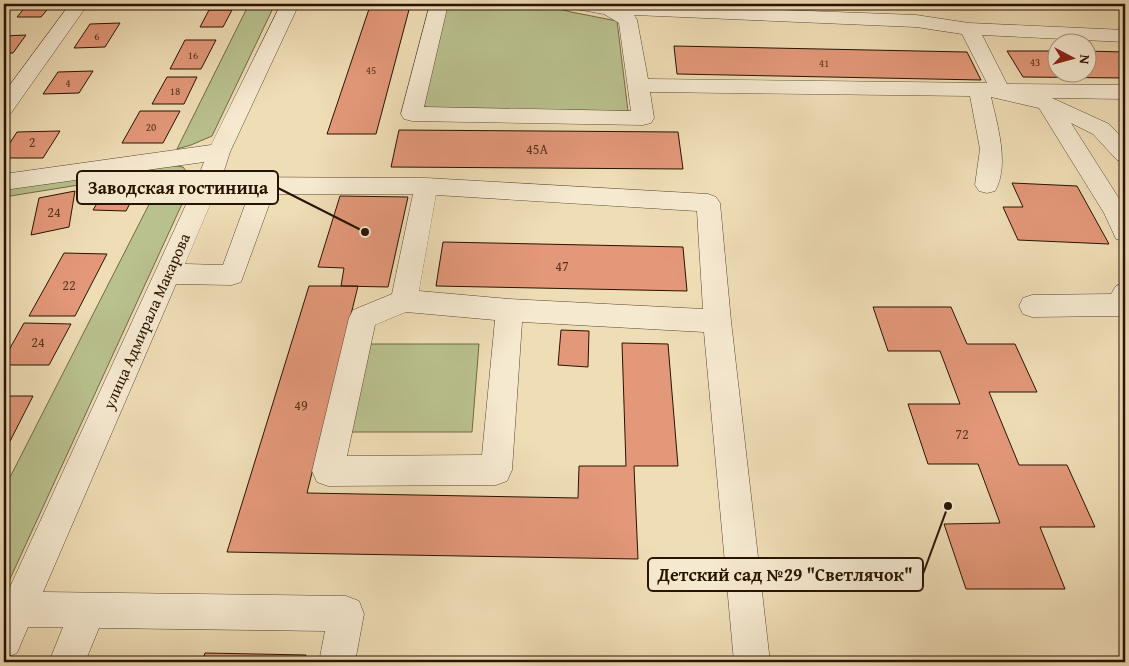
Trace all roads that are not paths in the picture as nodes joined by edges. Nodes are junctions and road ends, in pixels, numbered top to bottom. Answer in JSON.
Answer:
{"nodes":[{"id":1,"x":79,"y":4,"type":"edge"},
{"id":2,"x":290,"y":4,"type":"edge"},
{"id":3,"x":439,"y":4,"type":"edge"},
{"id":4,"x":576,"y":4,"type":"edge"},
{"id":5,"x":906,"y":4,"type":"edge"},
{"id":6,"x":609,"y":7,"type":"edge"},
{"id":7,"x":916,"y":21,"type":"junction"},
{"id":8,"x":969,"y":29,"type":"junction"},
{"id":9,"x":1125,"y":36,"type":"edge"},
{"id":10,"x":640,"y":85,"type":"junction"},
{"id":11,"x":979,"y":91,"type":"junction"},
{"id":12,"x":1001,"y":92,"type":"junction"},
{"id":13,"x":1125,"y":92,"type":"edge"},
{"id":14,"x":1047,"y":103,"type":"junction"},
{"id":15,"x":4,"y":108,"type":"edge"},
{"id":16,"x":219,"y":152,"type":"junction"},
{"id":17,"x":1125,"y":154,"type":"edge"},
{"id":18,"x":4,"y":182,"type":"edge"},
{"id":19,"x":207,"y":185,"type":"junction"},
{"id":20,"x":264,"y":185,"type":"junction"},
{"id":21,"x":987,"y":185,"type":"dead end"},
{"id":22,"x":426,"y":186,"type":"junction"},
{"id":23,"x":1125,"y":232,"type":"edge"},
{"id":24,"x":168,"y":274,"type":"junction"},
{"id":25,"x":1125,"y":294,"type":"edge"},
{"id":26,"x":404,"y":301,"type":"junction"},
{"id":27,"x":1032,"y":306,"type":"dead end"},
{"id":28,"x":509,"y":310,"type":"junction"},
{"id":29,"x":717,"y":321,"type":"junction"},
{"id":30,"x":18,"y":609,"type":"junction"},
{"id":31,"x":88,"y":610,"type":"junction"},
{"id":32,"x":4,"y":640,"type":"edge"},
{"id":33,"x":67,"y":662,"type":"edge"},
{"id":34,"x":337,"y":662,"type":"edge"},
{"id":35,"x":752,"y":662,"type":"edge"}],
"edges":[{"from":1,"to":15,"type":"street"},
{"from":2,"to":16,"type":"street","name":"улица Адмирала Макарова"},
{"from":3,"to":10,"type":"street"},
{"from":4,"to":6,"type":"street"},
{"from":5,"to":7,"type":"street"},
{"from":6,"to":7,"type":"street"},
{"from":6,"to":10,"type":"street"},
{"from":7,"to":8,"type":"street"},
{"from":8,"to":9,"type":"street"},
{"from":8,"to":12,"type":"street"},
{"from":10,"to":11,"type":"street"},
{"from":11,"to":12,"type":"street"},
{"from":11,"to":21,"type":"street"},
{"from":12,"to":13,"type":"street"},
{"from":12,"to":14,"type":"street"},
{"from":14,"to":17,"type":"street"},
{"from":14,"to":23,"type":"street"},
{"from":16,"to":18,"type":"street"},
{"from":16,"to":19,"type":"street","name":"улица Адмирала Макарова"},
{"from":19,"to":20,"type":"street"},
{"from":19,"to":24,"type":"street","name":"улица Адмирала Макарова"},
{"from":20,"to":22,"type":"street"},
{"from":20,"to":24,"type":"street"},
{"from":22,"to":26,"type":"street"},
{"from":22,"to":29,"type":"street"},
{"from":24,"to":30,"type":"street","name":"улица Адмирала Макарова"},
{"from":25,"to":27,"type":"street"},
{"from":26,"to":28,"type":"street"},
{"from":26,"to":28,"type":"street"},
{"from":28,"to":29,"type":"street"},
{"from":29,"to":35,"type":"street"},
{"from":30,"to":31,"type":"street"},
{"from":30,"to":32,"type":"street","name":"улица Адмирала Макарова"},
{"from":31,"to":33,"type":"street"},
{"from":31,"to":34,"type":"street"}]}
